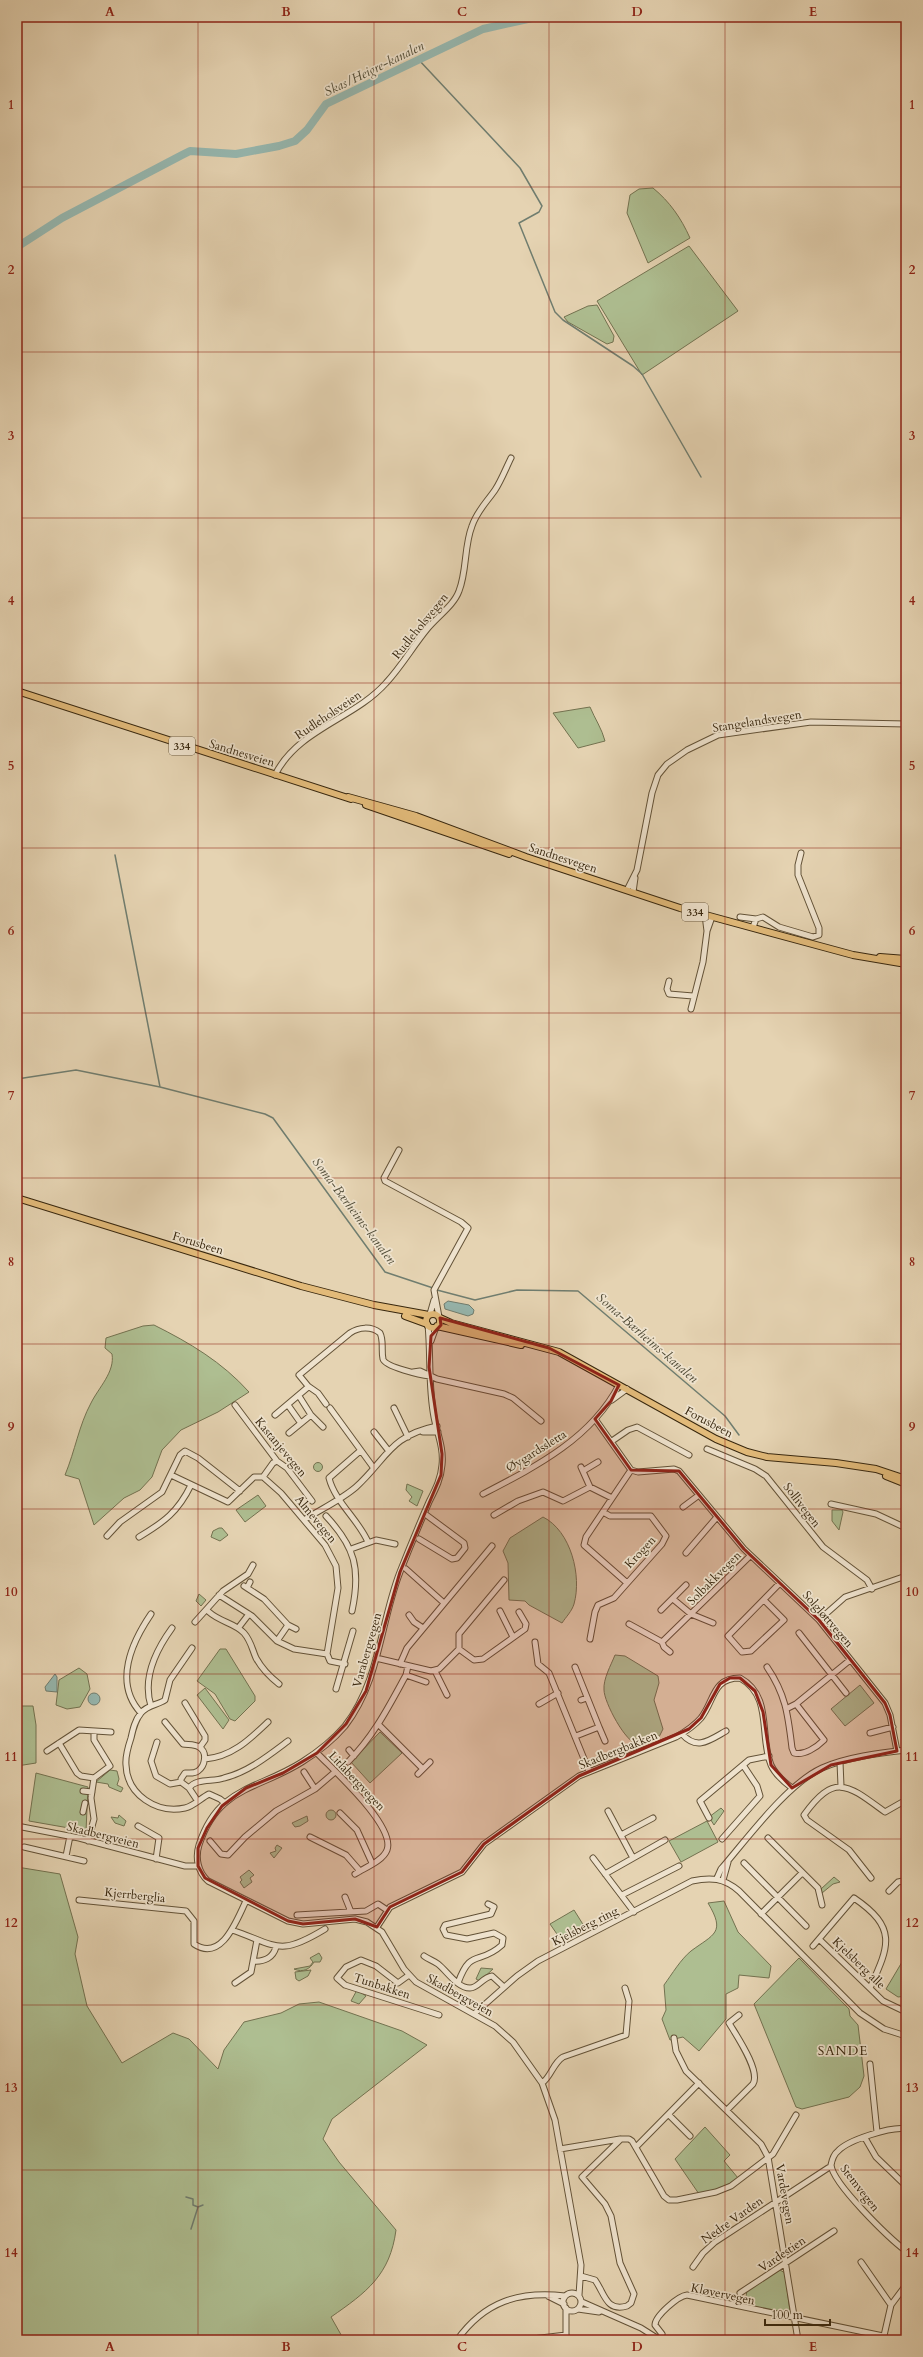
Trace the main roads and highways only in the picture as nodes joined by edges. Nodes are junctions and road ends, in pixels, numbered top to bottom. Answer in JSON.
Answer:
{"nodes":[{"id":1,"x":17,"y":691,"type":"edge"},
{"id":2,"x":348,"y":797,"type":"junction"},
{"id":3,"x":416,"y":816,"type":"joint"},
{"id":4,"x":526,"y":858,"type":"junction"},
{"id":5,"x":867,"y":958,"type":"junction"},
{"id":6,"x":906,"y":959,"type":"edge"},
{"id":7,"x":906,"y":964,"type":"edge"},
{"id":8,"x":17,"y":1198,"type":"edge"},
{"id":9,"x":374,"y":1305,"type":"junction"},
{"id":10,"x":430,"y":1315,"type":"junction"},
{"id":11,"x":439,"y":1317,"type":"junction"},
{"id":12,"x":427,"y":1324,"type":"junction"},
{"id":13,"x":436,"y":1327,"type":"junction"},
{"id":14,"x":567,"y":1357,"type":"junction"},
{"id":15,"x":854,"y":1466,"type":"junction"},
{"id":16,"x":906,"y":1479,"type":"edge"},
{"id":17,"x":906,"y":1484,"type":"edge"}],
"edges":[{"from":1,"to":2,"type":"main road","name":"Sandnesveien","number":"334"},
{"from":2,"to":3,"type":"main road","name":"Sandnesveien","number":"334"},
{"from":2,"to":4,"type":"main road","name":"Sandnesveien","number":"334"},
{"from":3,"to":4,"type":"main road","name":"Sandnesvegen","number":"334"},
{"from":4,"to":5,"type":"main road","name":"Sandnesvegen","number":"334"},
{"from":5,"to":6,"type":"main road","name":"Sandnesvegen","number":"334"},
{"from":5,"to":7,"type":"main road","name":"Sandnesvegen","number":"334"},
{"from":8,"to":9,"type":"main road","name":"Forusbeen"},
{"from":9,"to":10,"type":"main road","name":"Forusbeen"},
{"from":9,"to":12,"type":"main road","name":"Forusbeen"},
{"from":10,"to":11,"type":"main road","name":"Forusbeen"},
{"from":10,"to":12,"type":"main road"},
{"from":11,"to":13,"type":"main road"},
{"from":11,"to":14,"type":"main road","name":"Forusbeen"},
{"from":12,"to":13,"type":"main road","name":"Forusbeen"},
{"from":13,"to":14,"type":"main road","name":"Forusbeen"},
{"from":14,"to":15,"type":"main road","name":"Forusbeen"},
{"from":15,"to":16,"type":"main road","name":"Forusbeen"},
{"from":15,"to":17,"type":"main road","name":"Forusbeen"}]}
